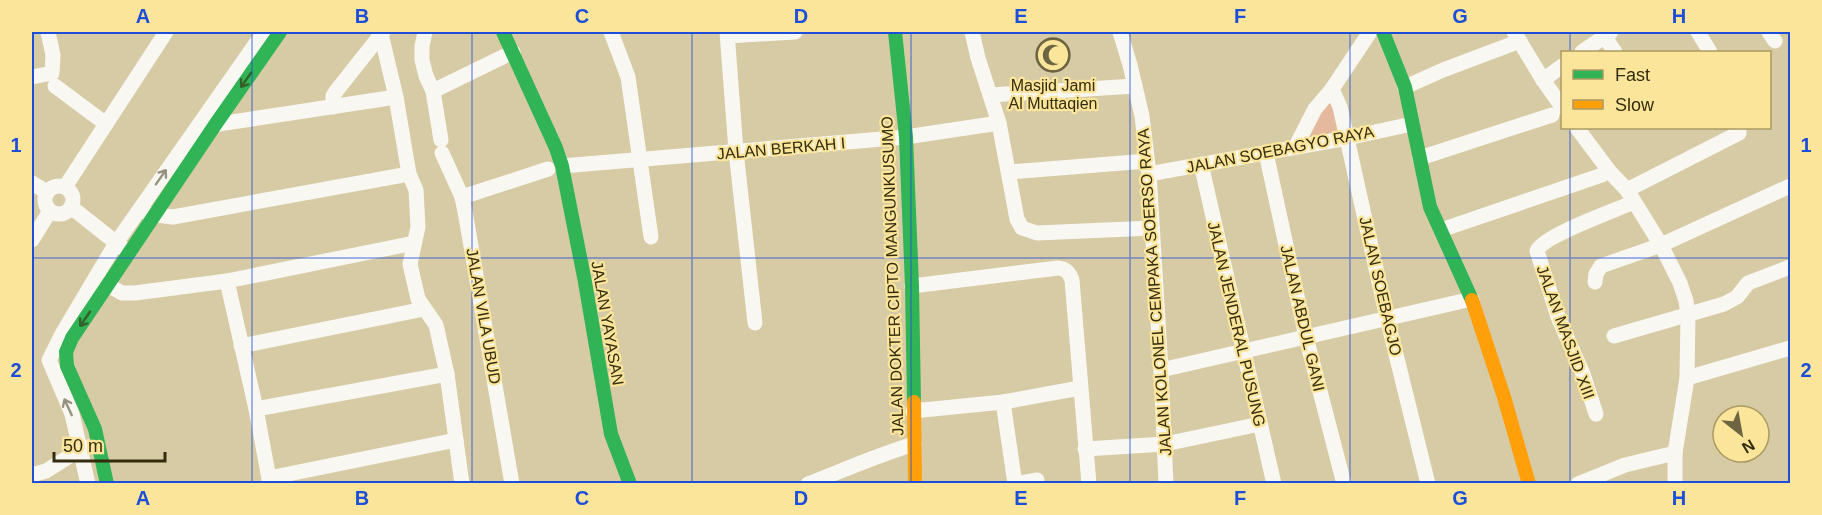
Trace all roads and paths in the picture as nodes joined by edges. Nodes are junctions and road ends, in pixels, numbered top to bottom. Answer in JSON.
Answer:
{"nodes":[{"id":1,"x":48,"y":32,"type":"edge"},
{"id":2,"x":166,"y":32,"type":"edge"},
{"id":3,"x":264,"y":32,"type":"edge"},
{"id":4,"x":280,"y":32,"type":"edge"},
{"id":5,"x":425,"y":32,"type":"edge"},
{"id":6,"x":502,"y":32,"type":"edge"},
{"id":7,"x":611,"y":32,"type":"edge"},
{"id":8,"x":795,"y":32,"type":"edge"},
{"id":9,"x":895,"y":32,"type":"edge"},
{"id":10,"x":972,"y":32,"type":"edge"},
{"id":11,"x":1120,"y":32,"type":"edge"},
{"id":12,"x":1370,"y":32,"type":"edge"},
{"id":13,"x":1383,"y":32,"type":"edge"},
{"id":14,"x":1698,"y":32,"type":"edge"},
{"id":15,"x":382,"y":33,"type":"edge"},
{"id":16,"x":728,"y":34,"type":"edge"},
{"id":17,"x":1608,"y":34,"type":"edge"},
{"id":18,"x":1517,"y":36,"type":"edge"},
{"id":19,"x":1583,"y":51,"type":"edge"},
{"id":20,"x":1615,"y":51,"type":"edge"},
{"id":21,"x":1709,"y":51,"type":"edge"},
{"id":22,"x":513,"y":52,"type":"junction"},
{"id":23,"x":1561,"y":67,"type":"edge"},
{"id":24,"x":32,"y":77,"type":"edge"},
{"id":25,"x":1543,"y":80,"type":"junction"},
{"id":26,"x":55,"y":86,"type":"dead end"},
{"id":27,"x":1135,"y":86,"type":"junction"},
{"id":28,"x":1405,"y":87,"type":"junction"},
{"id":29,"x":1332,"y":89,"type":"junction"},
{"id":30,"x":434,"y":91,"type":"junction"},
{"id":31,"x":991,"y":95,"type":"junction"},
{"id":32,"x":396,"y":97,"type":"junction"},
{"id":33,"x":333,"y":107,"type":"junction"},
{"id":34,"x":1557,"y":111,"type":"edge"},
{"id":35,"x":999,"y":123,"type":"junction"},
{"id":36,"x":106,"y":124,"type":"junction"},
{"id":37,"x":1412,"y":124,"type":"junction"},
{"id":38,"x":215,"y":125,"type":"junction"},
{"id":39,"x":197,"y":126,"type":"junction"},
{"id":40,"x":1579,"y":129,"type":"edge"},
{"id":41,"x":1740,"y":129,"type":"edge"},
{"id":42,"x":906,"y":137,"type":"junction"},
{"id":43,"x":1347,"y":138,"type":"junction"},
{"id":44,"x":1296,"y":146,"type":"junction"},
{"id":45,"x":736,"y":152,"type":"junction"},
{"id":46,"x":1266,"y":153,"type":"junction"},
{"id":47,"x":1420,"y":158,"type":"junction"},
{"id":48,"x":639,"y":159,"type":"junction"},
{"id":49,"x":1201,"y":164,"type":"junction"},
{"id":50,"x":555,"y":167,"type":"junction"},
{"id":51,"x":1148,"y":167,"type":"junction"},
{"id":52,"x":1010,"y":172,"type":"junction"},
{"id":53,"x":409,"y":174,"type":"junction"},
{"id":54,"x":1602,"y":175,"type":"dead end"},
{"id":55,"x":32,"y":183,"type":"edge"},
{"id":56,"x":1791,"y":186,"type":"edge"},
{"id":57,"x":65,"y":187,"type":"junction"},
{"id":58,"x":47,"y":192,"type":"junction"},
{"id":59,"x":1630,"y":196,"type":"junction"},
{"id":60,"x":462,"y":197,"type":"junction"},
{"id":61,"x":71,"y":207,"type":"junction"},
{"id":62,"x":50,"y":211,"type":"junction"},
{"id":63,"x":137,"y":212,"type":"junction"},
{"id":64,"x":154,"y":215,"type":"junction"},
{"id":65,"x":1152,"y":228,"type":"junction"},
{"id":66,"x":1441,"y":230,"type":"junction"},
{"id":67,"x":651,"y":237,"type":"dead end"},
{"id":68,"x":32,"y":240,"type":"edge"},
{"id":69,"x":414,"y":243,"type":"junction"},
{"id":70,"x":1661,"y":244,"type":"junction"},
{"id":71,"x":122,"y":248,"type":"junction"},
{"id":72,"x":1791,"y":267,"type":"edge"},
{"id":73,"x":102,"y":281,"type":"junction"},
{"id":74,"x":227,"y":281,"type":"junction"},
{"id":75,"x":1595,"y":282,"type":"dead end"},
{"id":76,"x":912,"y":286,"type":"junction"},
{"id":77,"x":1472,"y":299,"type":"junction"},
{"id":78,"x":424,"y":309,"type":"junction"},
{"id":79,"x":1688,"y":315,"type":"junction"},
{"id":80,"x":1387,"y":318,"type":"junction"},
{"id":81,"x":755,"y":323,"type":"dead end"},
{"id":82,"x":1614,"y":336,"type":"dead end"},
{"id":83,"x":1306,"y":337,"type":"junction"},
{"id":84,"x":241,"y":346,"type":"junction"},
{"id":85,"x":1791,"y":348,"type":"edge"},
{"id":86,"x":1242,"y":351,"type":"junction"},
{"id":87,"x":1161,"y":370,"type":"junction"},
{"id":88,"x":447,"y":374,"type":"junction"},
{"id":89,"x":1687,"y":378,"type":"junction"},
{"id":90,"x":1080,"y":388,"type":"junction"},
{"id":91,"x":1003,"y":402,"type":"junction"},
{"id":92,"x":256,"y":409,"type":"junction"},
{"id":93,"x":913,"y":411,"type":"junction"},
{"id":94,"x":1596,"y":414,"type":"dead end"},
{"id":95,"x":1260,"y":424,"type":"junction"},
{"id":96,"x":456,"y":440,"type":"junction"},
{"id":97,"x":914,"y":444,"type":"junction"},
{"id":98,"x":1165,"y":444,"type":"junction"},
{"id":99,"x":98,"y":445,"type":"junction"},
{"id":100,"x":1085,"y":448,"type":"junction"},
{"id":101,"x":81,"y":449,"type":"junction"},
{"id":102,"x":1675,"y":453,"type":"junction"},
{"id":103,"x":32,"y":476,"type":"edge"},
{"id":104,"x":1038,"y":480,"type":"dead end"},
{"id":105,"x":270,"y":481,"type":"edge"},
{"id":106,"x":88,"y":483,"type":"edge"},
{"id":107,"x":107,"y":483,"type":"edge"},
{"id":108,"x":462,"y":483,"type":"edge"},
{"id":109,"x":512,"y":483,"type":"edge"},
{"id":110,"x":630,"y":483,"type":"edge"},
{"id":111,"x":808,"y":483,"type":"edge"},
{"id":112,"x":915,"y":483,"type":"edge"},
{"id":113,"x":1015,"y":483,"type":"edge"},
{"id":114,"x":1089,"y":483,"type":"edge"},
{"id":115,"x":1166,"y":483,"type":"edge"},
{"id":116,"x":1274,"y":483,"type":"edge"},
{"id":117,"x":1344,"y":483,"type":"edge"},
{"id":118,"x":1428,"y":483,"type":"edge"},
{"id":119,"x":1530,"y":483,"type":"edge"},
{"id":120,"x":1578,"y":483,"type":"edge"},
{"id":121,"x":1675,"y":483,"type":"edge"}],
"edges":[{"from":1,"to":24,"type":"street"},
{"from":2,"to":36,"type":"street"},
{"from":3,"to":39,"type":"street"},
{"from":4,"to":38,"type":"street","one_way":true},
{"from":5,"to":30,"type":"street","name":"JALAN VILA UBUD"},
{"from":6,"to":22,"type":"street","name":"JALAN YAYASAN"},
{"from":7,"to":48,"type":"street"},
{"from":8,"to":16,"type":"street"},
{"from":9,"to":42,"type":"street","name":"JALAN DOKTER CIPTO MANGUNKUSUMO"},
{"from":10,"to":31,"type":"street"},
{"from":11,"to":27,"type":"street","name":"JALAN KOLONEL CEMPAKA SOERSO RAYA"},
{"from":12,"to":29,"type":"street"},
{"from":13,"to":28,"type":"street"},
{"from":14,"to":21,"type":"street"},
{"from":15,"to":32,"type":"street"},
{"from":15,"to":33,"type":"street"},
{"from":16,"to":45,"type":"street"},
{"from":17,"to":19,"type":"street"},
{"from":17,"to":20,"type":"street"},
{"from":18,"to":25,"type":"street"},
{"from":18,"to":28,"type":"street"},
{"from":22,"to":30,"type":"street"},
{"from":22,"to":50,"type":"street","name":"JALAN YAYASAN"},
{"from":23,"to":25,"type":"street"},
{"from":25,"to":34,"type":"street"},
{"from":26,"to":36,"type":"street"},
{"from":27,"to":31,"type":"street"},
{"from":27,"to":51,"type":"street","name":"JALAN KOLONEL CEMPAKA SOERSO RAYA"},
{"from":28,"to":37,"type":"street"},
{"from":29,"to":43,"type":"street","name":"JALAN SOEBAGJO"},
{"from":29,"to":44,"type":"street"},
{"from":30,"to":60,"type":"street","name":"JALAN VILA UBUD"},
{"from":31,"to":35,"type":"street"},
{"from":32,"to":33,"type":"street"},
{"from":32,"to":53,"type":"street"},
{"from":33,"to":38,"type":"street"},
{"from":34,"to":47,"type":"street"},
{"from":35,"to":42,"type":"street","name":"JALAN BERKAH I"},
{"from":35,"to":52,"type":"street"},
{"from":36,"to":57,"type":"street"},
{"from":37,"to":43,"type":"street","name":"JALAN SOEBAGYO RAYA"},
{"from":37,"to":47,"type":"street"},
{"from":38,"to":39,"type":"street"},
{"from":38,"to":64,"type":"street"},
{"from":63,"to":39,"type":"street","one_way":true},
{"from":40,"to":59,"type":"street"},
{"from":41,"to":59,"type":"street"},
{"from":42,"to":45,"type":"street","name":"JALAN BERKAH I"},
{"from":42,"to":76,"type":"street","name":"JALAN DOKTER CIPTO MANGUNKUSUMO"},
{"from":43,"to":44,"type":"street","name":"JALAN SOEBAGYO RAYA"},
{"from":43,"to":80,"type":"street","name":"JALAN SOEBAGJO"},
{"from":44,"to":46,"type":"street","name":"JALAN SOEBAGYO RAYA"},
{"from":45,"to":48,"type":"street","name":"JALAN BERKAH I"},
{"from":45,"to":81,"type":"street"},
{"from":46,"to":49,"type":"street","name":"JALAN SOEBAGYO RAYA"},
{"from":46,"to":83,"type":"street","name":"JALAN ABDUL GANI"},
{"from":47,"to":66,"type":"street"},
{"from":48,"to":50,"type":"street","name":"JALAN BERKAH I"},
{"from":48,"to":67,"type":"street"},
{"from":49,"to":51,"type":"street","name":"JALAN SOEBAGYO RAYA"},
{"from":49,"to":86,"type":"street","name":"JALAN JENDERAL PUSUNG"},
{"from":50,"to":60,"type":"street","name":"JALAN BERKAH I"},
{"from":50,"to":110,"type":"street","name":"JALAN YAYASAN"},
{"from":51,"to":52,"type":"street","name":"JALAN SOEBAGYO RAYA"},
{"from":51,"to":65,"type":"street","name":"JALAN KOLONEL CEMPAKA SOERSO RAYA"},
{"from":52,"to":65,"type":"street"},
{"from":53,"to":64,"type":"street"},
{"from":53,"to":69,"type":"street"},
{"from":54,"to":66,"type":"street"},
{"from":55,"to":58,"type":"street"},
{"from":56,"to":70,"type":"street"},
{"from":57,"to":58,"type":"street"},
{"from":57,"to":61,"type":"street"},
{"from":58,"to":62,"type":"street"},
{"from":59,"to":70,"type":"street"},
{"from":59,"to":94,"type":"street","name":"JALAN MASJID XIII"},
{"from":60,"to":109,"type":"street","name":"JALAN VILA UBUD"},
{"from":61,"to":62,"type":"street"},
{"from":61,"to":71,"type":"street"},
{"from":62,"to":68,"type":"street"},
{"from":63,"to":64,"type":"street"},
{"from":63,"to":71,"type":"street"},
{"from":64,"to":71,"type":"street"},
{"from":65,"to":87,"type":"street","name":"JALAN KOLONEL CEMPAKA SOERSO RAYA"},
{"from":66,"to":77,"type":"street"},
{"from":69,"to":74,"type":"street"},
{"from":69,"to":78,"type":"street"},
{"from":70,"to":75,"type":"street"},
{"from":70,"to":79,"type":"street"},
{"from":71,"to":73,"type":"street"},
{"from":72,"to":79,"type":"street"},
{"from":73,"to":74,"type":"street"},
{"from":73,"to":99,"type":"street","one_way":true},
{"from":101,"to":73,"type":"street","one_way":true},
{"from":74,"to":84,"type":"street"},
{"from":76,"to":90,"type":"street"},
{"from":76,"to":93,"type":"street","name":"JALAN DOKTER CIPTO MANGUNKUSUMO"},
{"from":77,"to":80,"type":"street"},
{"from":77,"to":119,"type":"street"},
{"from":78,"to":84,"type":"street"},
{"from":78,"to":88,"type":"street"},
{"from":79,"to":82,"type":"street"},
{"from":79,"to":89,"type":"street"},
{"from":80,"to":83,"type":"street"},
{"from":80,"to":118,"type":"street","name":"JALAN SOEBAGJO"},
{"from":83,"to":86,"type":"street"},
{"from":83,"to":117,"type":"street","name":"JALAN ABDUL GANI"},
{"from":84,"to":92,"type":"street"},
{"from":85,"to":89,"type":"street"},
{"from":86,"to":87,"type":"street"},
{"from":86,"to":95,"type":"street","name":"JALAN JENDERAL PUSUNG"},
{"from":87,"to":98,"type":"street","name":"JALAN KOLONEL CEMPAKA SOERSO RAYA"},
{"from":88,"to":92,"type":"street"},
{"from":88,"to":96,"type":"street"},
{"from":89,"to":102,"type":"street"},
{"from":90,"to":91,"type":"street"},
{"from":90,"to":100,"type":"street"},
{"from":91,"to":93,"type":"street"},
{"from":91,"to":113,"type":"street"},
{"from":92,"to":105,"type":"street"},
{"from":93,"to":97,"type":"street","name":"JALAN DOKTER CIPTO MANGUNKUSUMO"},
{"from":95,"to":98,"type":"street"},
{"from":95,"to":116,"type":"street","name":"JALAN JENDERAL PUSUNG"},
{"from":96,"to":105,"type":"street"},
{"from":96,"to":108,"type":"street"},
{"from":97,"to":111,"type":"street"},
{"from":97,"to":112,"type":"street","name":"JALAN DOKTER CIPTO MANGUNKUSUMO"},
{"from":98,"to":100,"type":"street"},
{"from":98,"to":115,"type":"street","name":"JALAN KOLONEL CEMPAKA SOERSO RAYA"},
{"from":99,"to":101,"type":"street"},
{"from":99,"to":107,"type":"street"},
{"from":100,"to":114,"type":"street"},
{"from":101,"to":103,"type":"street"},
{"from":101,"to":106,"type":"street"},
{"from":102,"to":120,"type":"street"},
{"from":102,"to":121,"type":"street"},
{"from":104,"to":113,"type":"street"}]}
